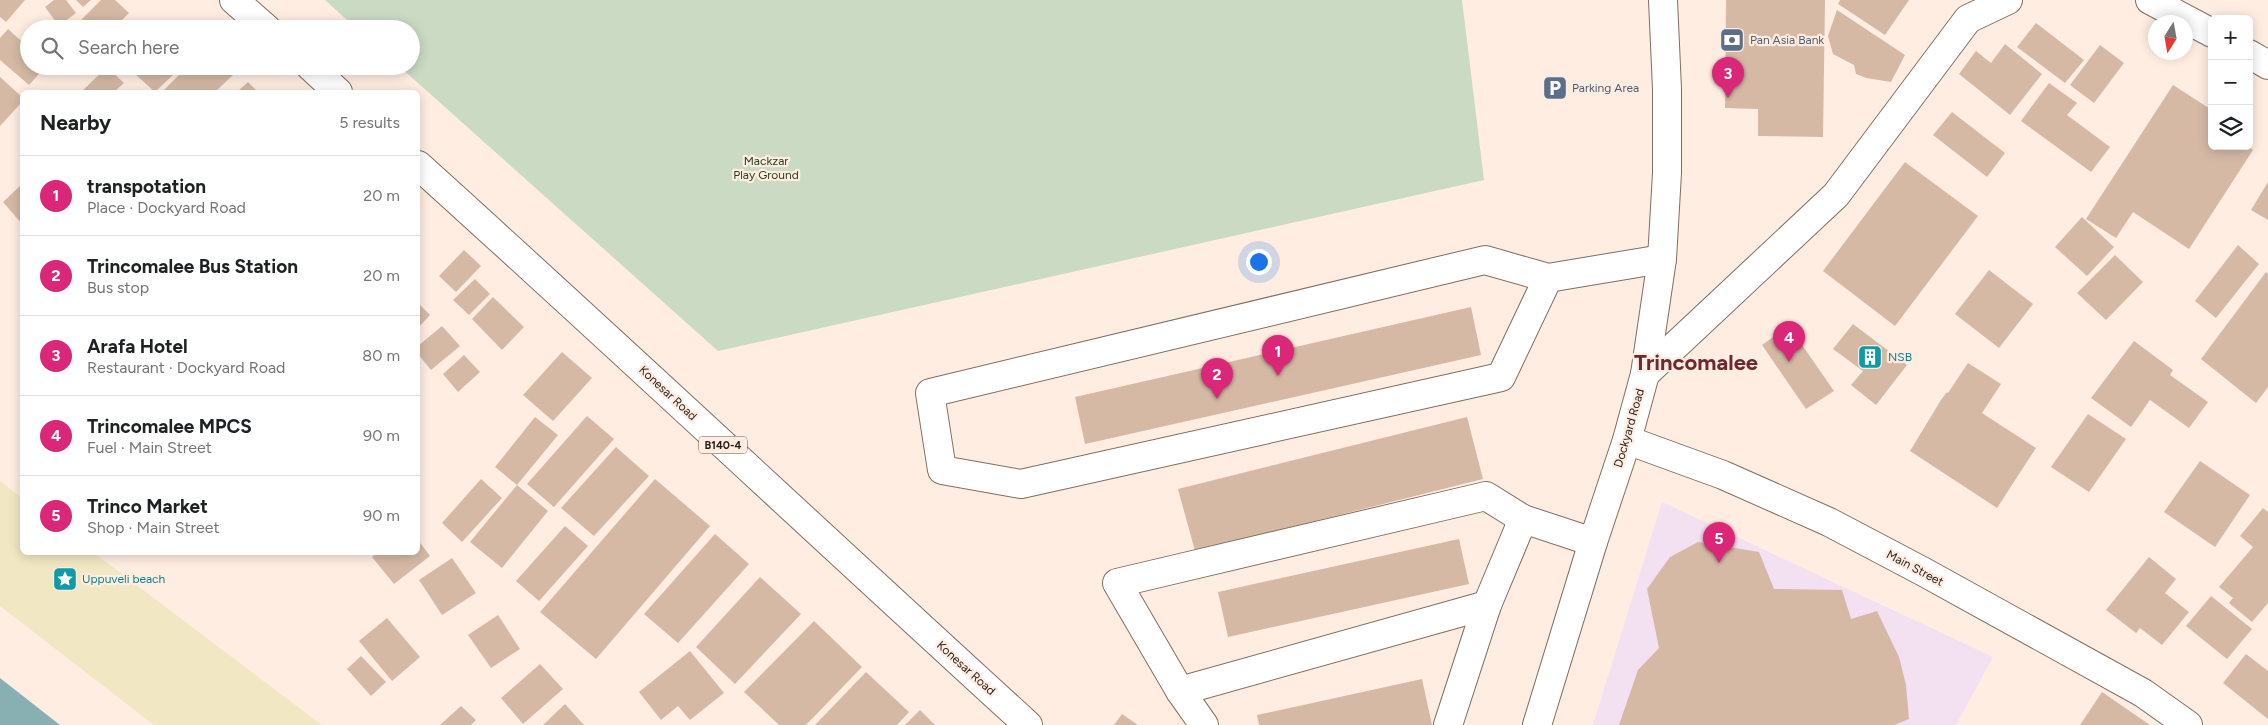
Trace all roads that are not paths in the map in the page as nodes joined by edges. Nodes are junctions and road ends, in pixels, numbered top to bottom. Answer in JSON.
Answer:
{"nodes":[{"id":1,"x":234,"y":0,"type":"edge"},
{"id":2,"x":1663,"y":0,"type":"edge"},
{"id":3,"x":2008,"y":0,"type":"edge"},
{"id":4,"x":2150,"y":0,"type":"edge"},
{"id":5,"x":257,"y":20,"type":"edge"},
{"id":6,"x":2208,"y":31,"type":"edge"},
{"id":7,"x":2253,"y":56,"type":"edge"},
{"id":8,"x":2268,"y":64,"type":"edge"},
{"id":9,"x":320,"y":75,"type":"edge"},
{"id":10,"x":336,"y":90,"type":"edge"},
{"id":11,"x":420,"y":167,"type":"edge"},
{"id":12,"x":1662,"y":260,"type":"junction"},
{"id":13,"x":1548,"y":278,"type":"junction"},
{"id":14,"x":1645,"y":374,"type":"junction"},
{"id":15,"x":1628,"y":440,"type":"junction"},
{"id":16,"x":1523,"y":519,"type":"junction"},
{"id":17,"x":1593,"y":542,"type":"junction"},
{"id":18,"x":1487,"y":605,"type":"junction"},
{"id":19,"x":1180,"y":691,"type":"junction"},
{"id":20,"x":1028,"y":725,"type":"edge"},
{"id":21,"x":1204,"y":725,"type":"edge"},
{"id":22,"x":1448,"y":725,"type":"edge"},
{"id":23,"x":1537,"y":725,"type":"edge"},
{"id":24,"x":2188,"y":725,"type":"edge"}],
"edges":[{"from":1,"to":5,"type":"main road"},
{"from":2,"to":12,"type":"main road","name":"Dockyard Road"},
{"from":3,"to":14,"type":"main road"},
{"from":4,"to":6,"type":"main road"},
{"from":7,"to":8,"type":"main road"},
{"from":9,"to":10,"type":"main road"},
{"from":11,"to":20,"type":"main road","name":"Konesar Road","number":"B140-4"},
{"from":12,"to":13,"type":"main road"},
{"from":12,"to":14,"type":"main road","name":"Dockyard Road"},
{"from":13,"to":13,"type":"main road"},
{"from":14,"to":15,"type":"main road","name":"Dockyard Road"},
{"from":15,"to":17,"type":"main road","name":"Dockyard Road"},
{"from":15,"to":24,"type":"main road","name":"Main Street"},
{"from":16,"to":17,"type":"main road"},
{"from":16,"to":18,"type":"main road"},
{"from":16,"to":19,"type":"main road"},
{"from":17,"to":23,"type":"main road","name":"Dockyard Road"},
{"from":18,"to":19,"type":"main road"},
{"from":18,"to":22,"type":"main road"},
{"from":19,"to":21,"type":"main road"}]}
